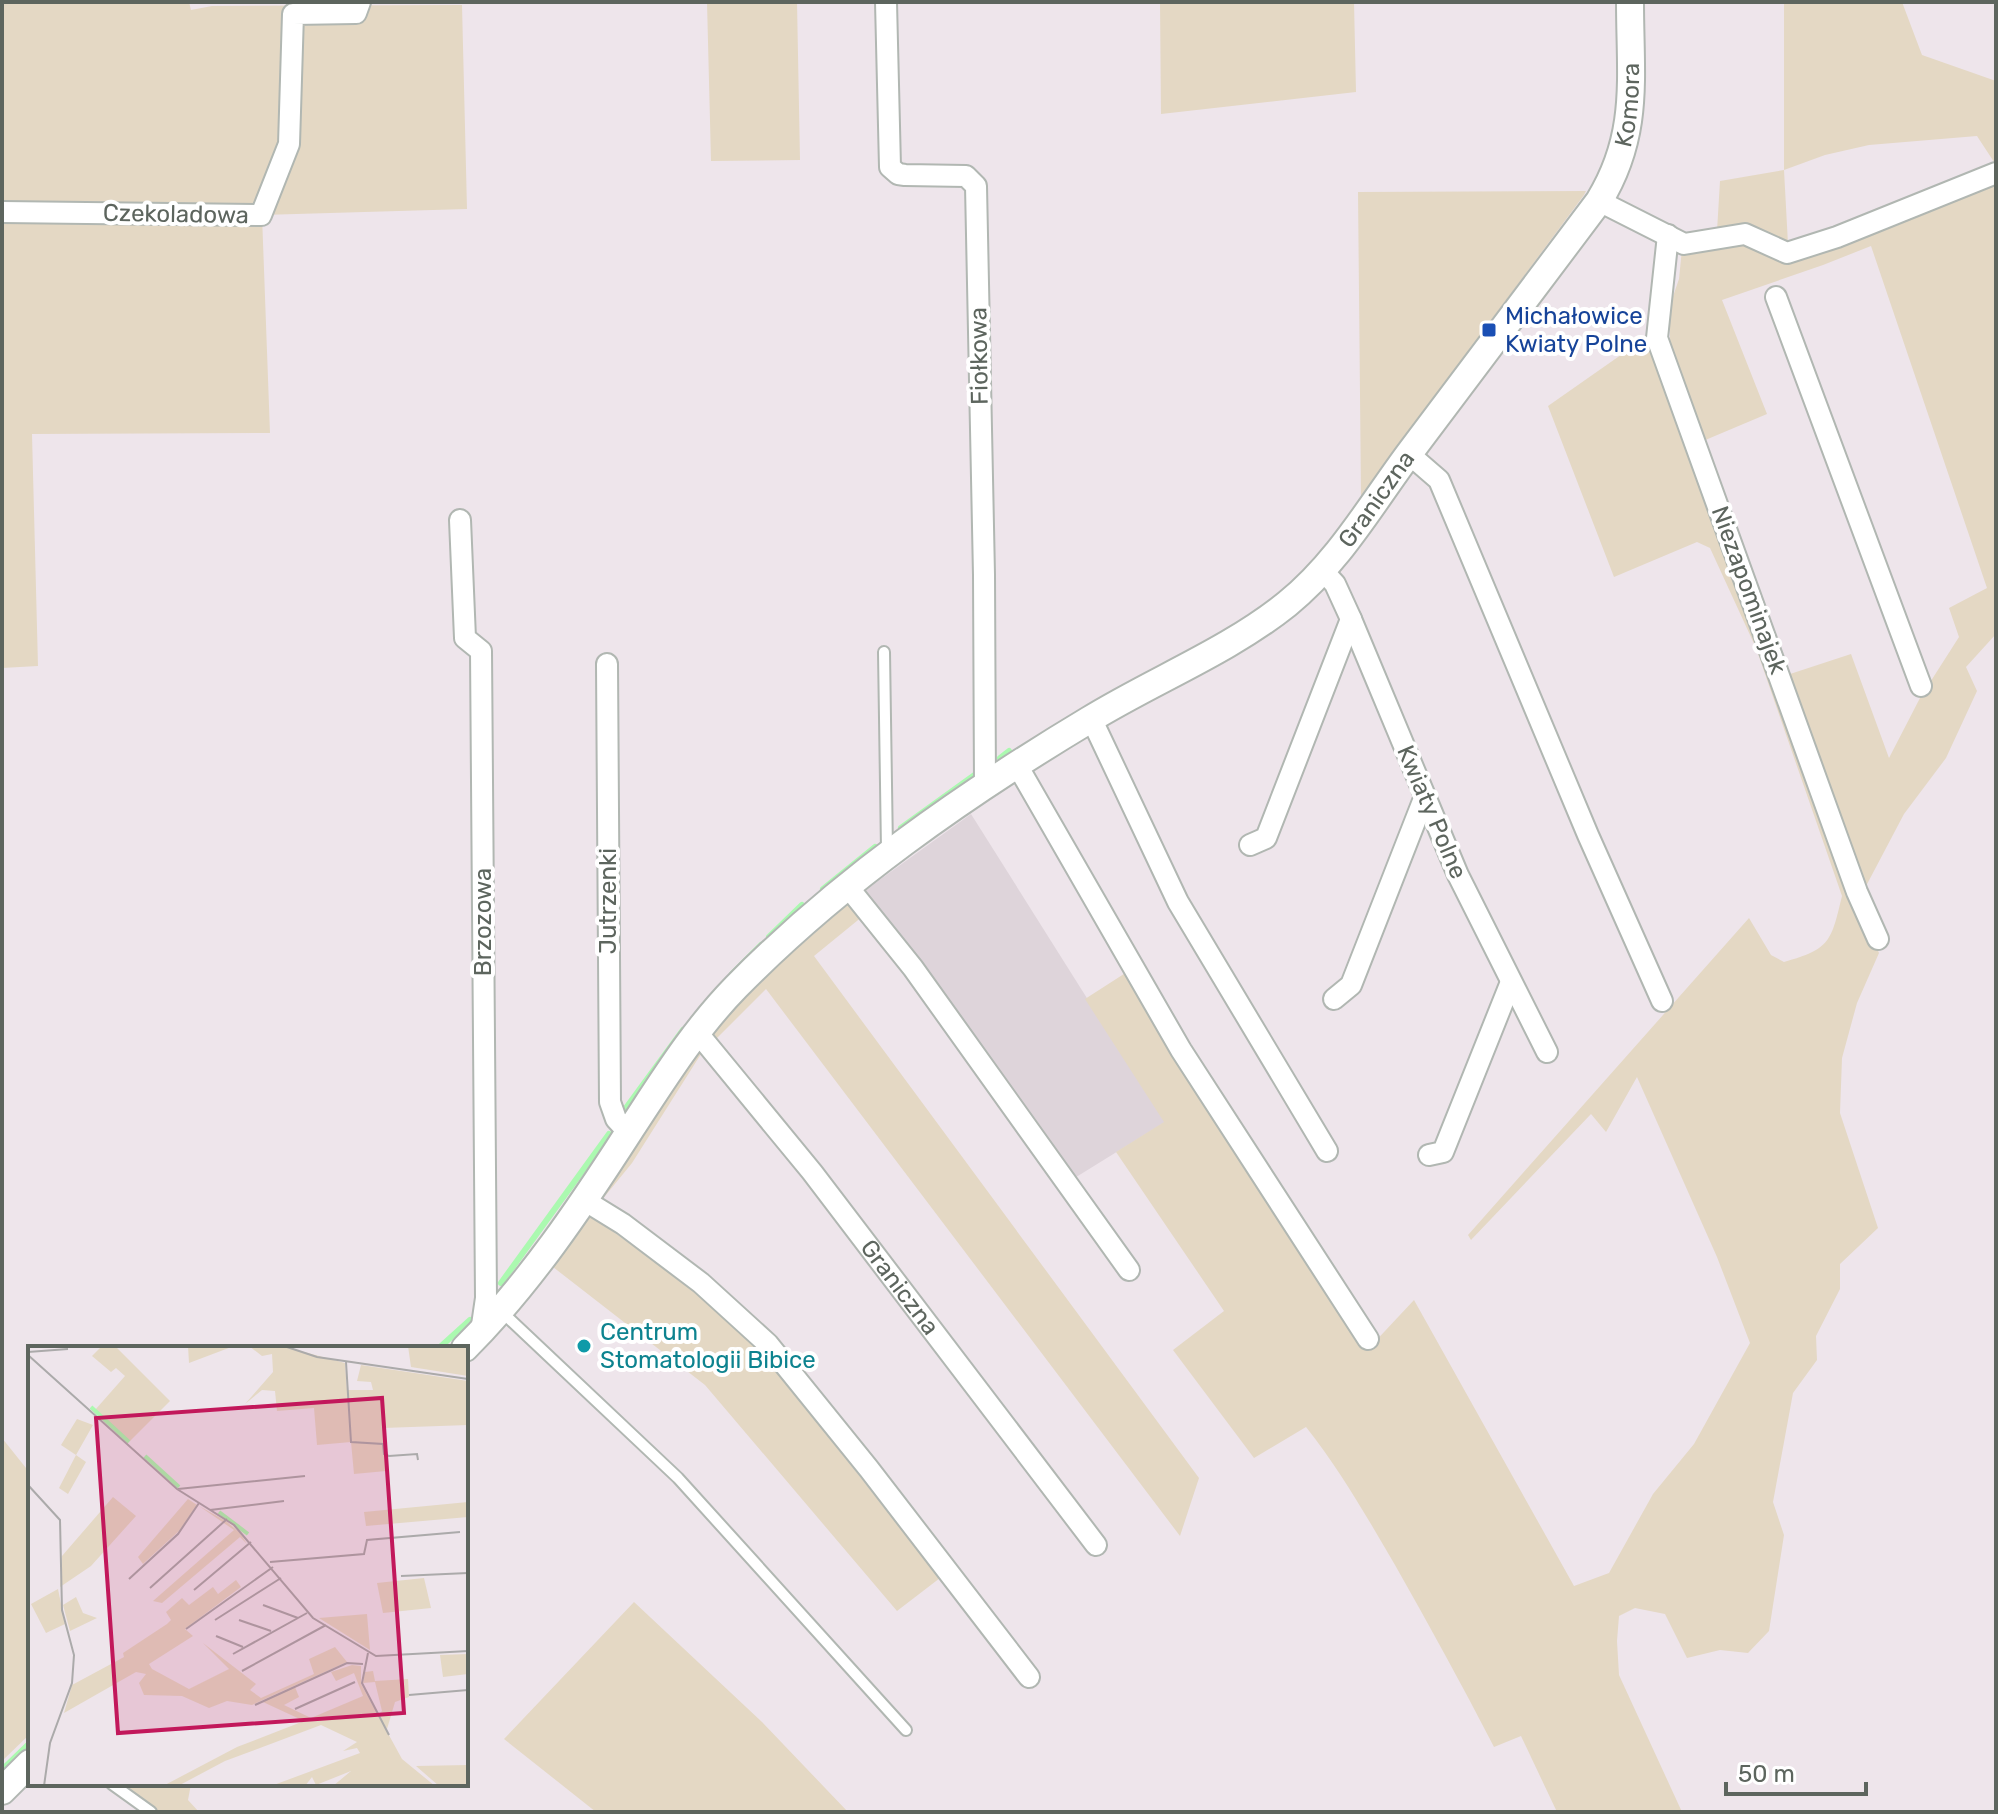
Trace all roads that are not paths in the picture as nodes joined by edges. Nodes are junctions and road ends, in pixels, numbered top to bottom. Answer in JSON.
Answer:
{"nodes":[{"id":1,"x":360,"y":2,"type":"edge"},
{"id":2,"x":886,"y":2,"type":"edge"},
{"id":3,"x":1630,"y":2,"type":"edge"},
{"id":4,"x":1996,"y":173,"type":"edge"},
{"id":5,"x":1599,"y":201,"type":"junction"},
{"id":6,"x":2,"y":212,"type":"edge"},
{"id":7,"x":1668,"y":235,"type":"junction"},
{"id":8,"x":1776,"y":297,"type":"dead end"},
{"id":9,"x":1409,"y":454,"type":"junction"},
{"id":10,"x":460,"y":520,"type":"dead end"},
{"id":11,"x":1322,"y":570,"type":"junction"},
{"id":12,"x":1351,"y":619,"type":"junction"},
{"id":13,"x":884,"y":652,"type":"dead end"},
{"id":14,"x":607,"y":664,"type":"dead end"},
{"id":15,"x":1921,"y":686,"type":"dead end"},
{"id":16,"x":1091,"y":718,"type":"junction"},
{"id":17,"x":1017,"y":765,"type":"junction"},
{"id":18,"x":985,"y":785,"type":"junction"},
{"id":19,"x":1425,"y":796,"type":"junction"},
{"id":20,"x":1250,"y":845,"type":"dead end"},
{"id":21,"x":887,"y":857,"type":"junction"},
{"id":22,"x":848,"y":887,"type":"junction"},
{"id":23,"x":1878,"y":939,"type":"dead end"},
{"id":24,"x":1511,"y":982,"type":"junction"},
{"id":25,"x":1334,"y":999,"type":"dead end"},
{"id":26,"x":1662,"y":1001,"type":"dead end"},
{"id":27,"x":697,"y":1032,"type":"junction"},
{"id":28,"x":1547,"y":1052,"type":"dead end"},
{"id":29,"x":629,"y":1133,"type":"junction"},
{"id":30,"x":1327,"y":1151,"type":"dead end"},
{"id":31,"x":1429,"y":1155,"type":"dead end"},
{"id":32,"x":584,"y":1200,"type":"junction"},
{"id":33,"x":1129,"y":1270,"type":"dead end"},
{"id":34,"x":501,"y":1311,"type":"junction"},
{"id":35,"x":1368,"y":1339,"type":"dead end"},
{"id":36,"x":473,"y":1340,"type":"edge"},
{"id":37,"x":1096,"y":1545,"type":"dead end"},
{"id":38,"x":1029,"y":1677,"type":"dead end"},
{"id":39,"x":906,"y":1730,"type":"dead end"},
{"id":40,"x":28,"y":1765,"type":"edge"},
{"id":41,"x":115,"y":1786,"type":"edge"},
{"id":42,"x":2,"y":1791,"type":"edge"},
{"id":43,"x":151,"y":1812,"type":"edge"}],
"edges":[{"from":1,"to":6,"type":"street","name":"Czekoladowa"},
{"from":2,"to":18,"type":"street","name":"Fiołkowa"},
{"from":3,"to":5,"type":"street","name":"Komora"},
{"from":4,"to":7,"type":"street"},
{"from":5,"to":7,"type":"street"},
{"from":5,"to":9,"type":"street","name":"Komora"},
{"from":7,"to":23,"type":"street","name":"Niezapominajek"},
{"from":8,"to":15,"type":"street"},
{"from":9,"to":11,"type":"street","name":"Graniczna"},
{"from":9,"to":26,"type":"street","name":"Graniczna"},
{"from":10,"to":36,"type":"street","name":"Brzozowa"},
{"from":11,"to":12,"type":"street","name":"Kwiaty Polne"},
{"from":11,"to":16,"type":"street","name":"Graniczna"},
{"from":12,"to":19,"type":"street","name":"Kwiaty Polne"},
{"from":12,"to":20,"type":"street"},
{"from":13,"to":21,"type":"lane"},
{"from":14,"to":29,"type":"street","name":"Jutrzenki"},
{"from":16,"to":17,"type":"street","name":"Graniczna"},
{"from":16,"to":30,"type":"street"},
{"from":17,"to":18,"type":"street","name":"Graniczna"},
{"from":17,"to":35,"type":"street"},
{"from":18,"to":21,"type":"street","name":"Graniczna"},
{"from":19,"to":24,"type":"street","name":"Kwiaty Polne"},
{"from":19,"to":25,"type":"street"},
{"from":21,"to":22,"type":"street","name":"Graniczna"},
{"from":22,"to":27,"type":"street","name":"Graniczna"},
{"from":22,"to":33,"type":"street"},
{"from":24,"to":28,"type":"street","name":"Kwiaty Polne"},
{"from":24,"to":31,"type":"street"},
{"from":27,"to":29,"type":"street","name":"Graniczna"},
{"from":27,"to":37,"type":"street","name":"Graniczna"},
{"from":29,"to":32,"type":"street","name":"Graniczna"},
{"from":32,"to":34,"type":"street","name":"Graniczna"},
{"from":32,"to":38,"type":"street"},
{"from":34,"to":36,"type":"street","name":"Graniczna"},
{"from":34,"to":39,"type":"lane"},
{"from":40,"to":42,"type":"street"},
{"from":41,"to":43,"type":"lane"}]}
